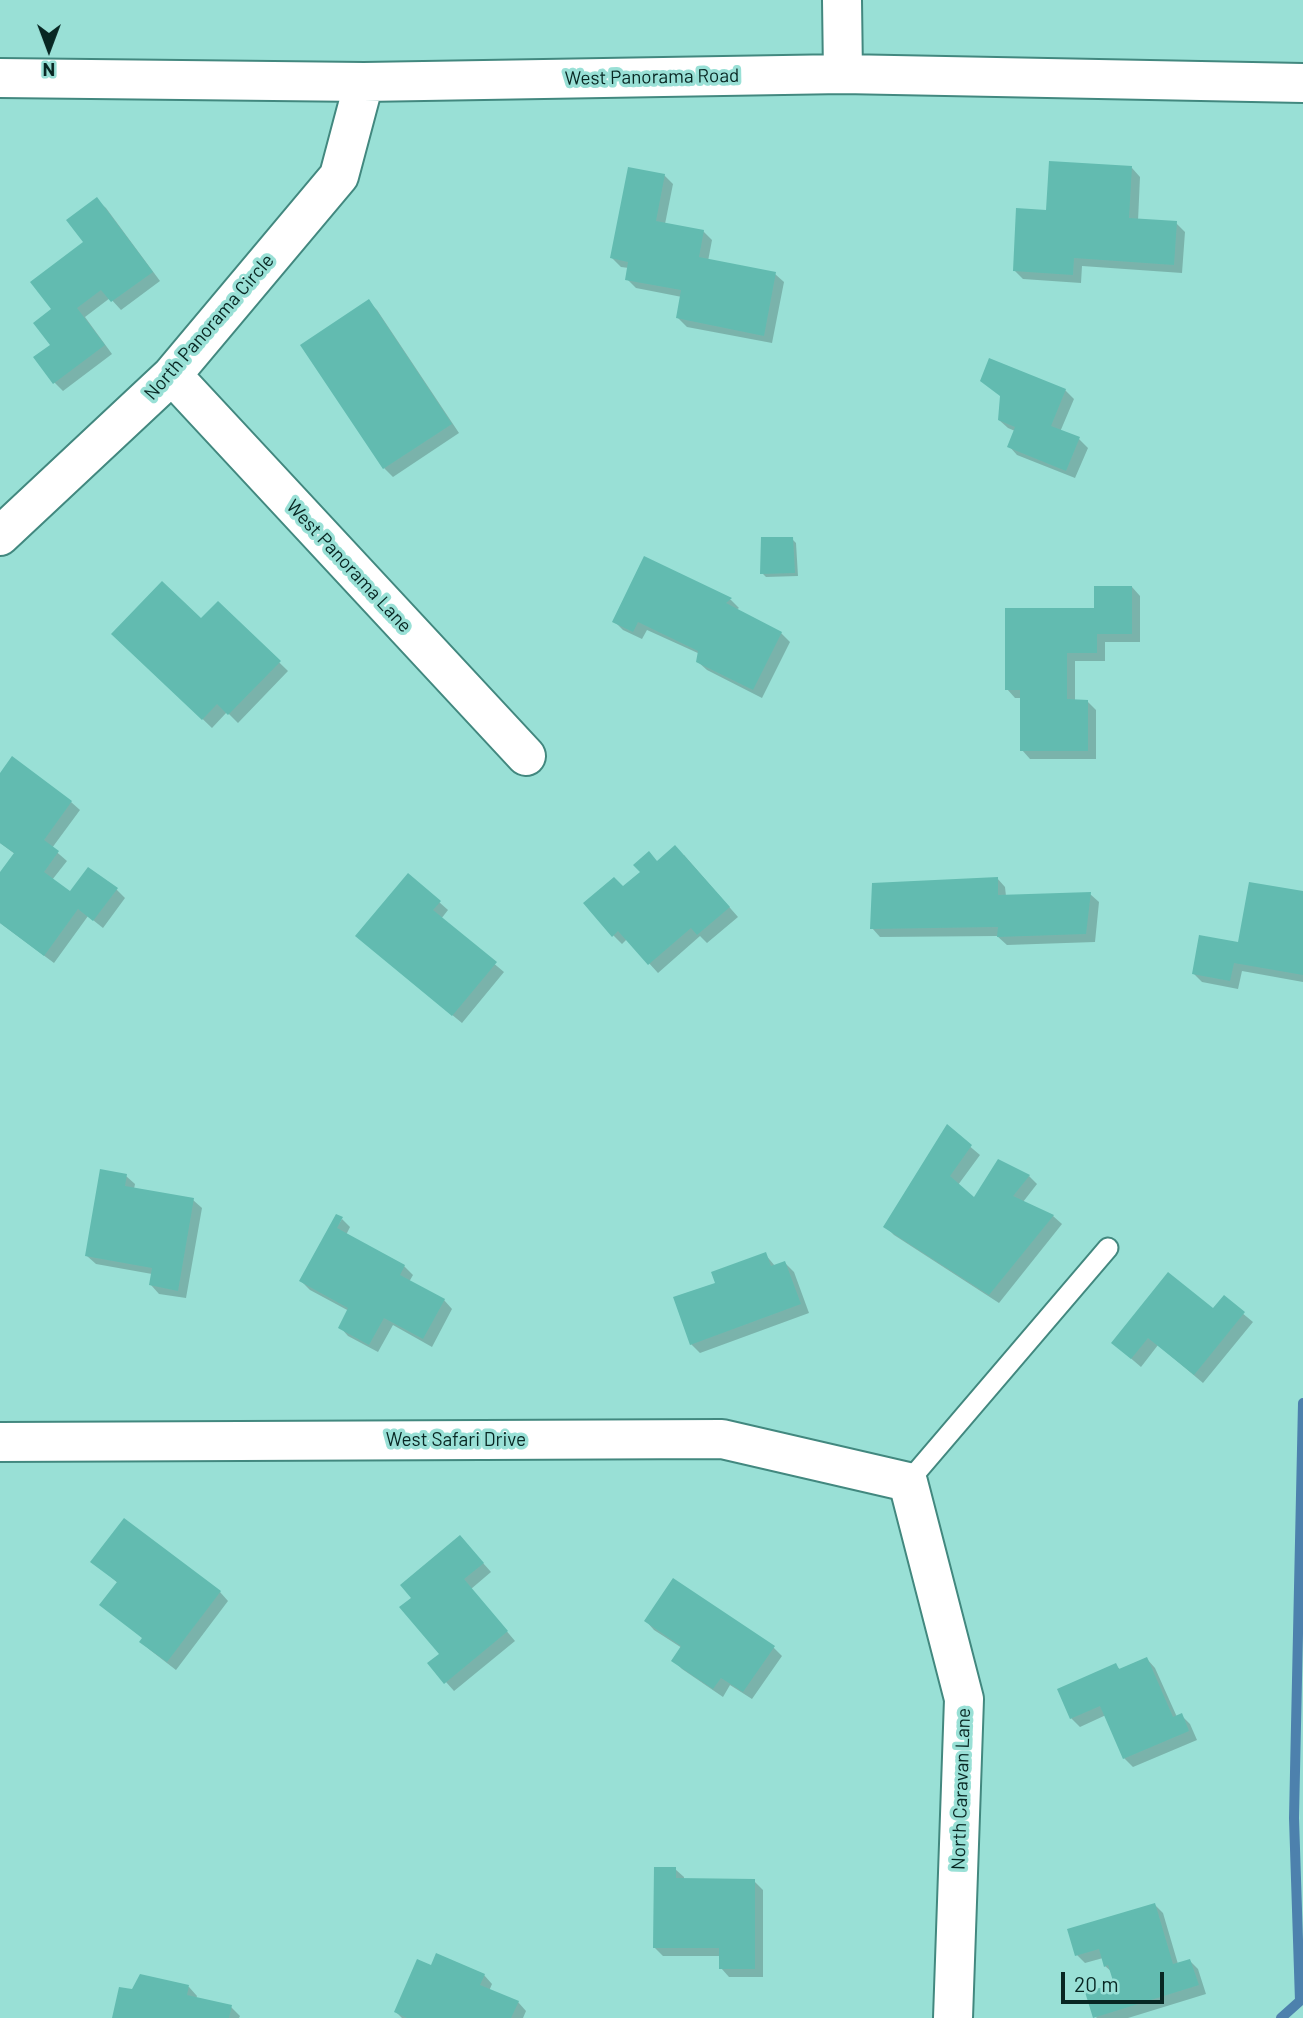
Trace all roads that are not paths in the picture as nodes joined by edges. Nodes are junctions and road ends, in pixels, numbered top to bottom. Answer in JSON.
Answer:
{"nodes":[{"id":1,"x":842,"y":0,"type":"edge"},
{"id":2,"x":843,"y":74,"type":"junction"},
{"id":3,"x":0,"y":78,"type":"edge"},
{"id":4,"x":364,"y":82,"type":"junction"},
{"id":5,"x":1303,"y":83,"type":"edge"},
{"id":6,"x":172,"y":375,"type":"junction"},
{"id":7,"x":0,"y":536,"type":"edge"},
{"id":8,"x":526,"y":757,"type":"dead end"},
{"id":9,"x":1108,"y":1248,"type":"dead end"},
{"id":10,"x":0,"y":1442,"type":"edge"},
{"id":11,"x":908,"y":1482,"type":"junction"},
{"id":12,"x":953,"y":2018,"type":"edge"}],
"edges":[{"from":1,"to":2,"type":"street"},
{"from":2,"to":4,"type":"street","name":"West Panorama Road"},
{"from":2,"to":5,"type":"street","name":"West Panorama Road"},
{"from":3,"to":4,"type":"street","name":"West Panorama Road"},
{"from":4,"to":6,"type":"street","name":"North Panorama Circle"},
{"from":6,"to":7,"type":"street","name":"North Panorama Circle"},
{"from":6,"to":8,"type":"street","name":"West Panorama Lane"},
{"from":9,"to":11,"type":"lane"},
{"from":10,"to":11,"type":"street","name":"West Safari Drive"},
{"from":11,"to":12,"type":"street","name":"North Caravan Lane"}]}
